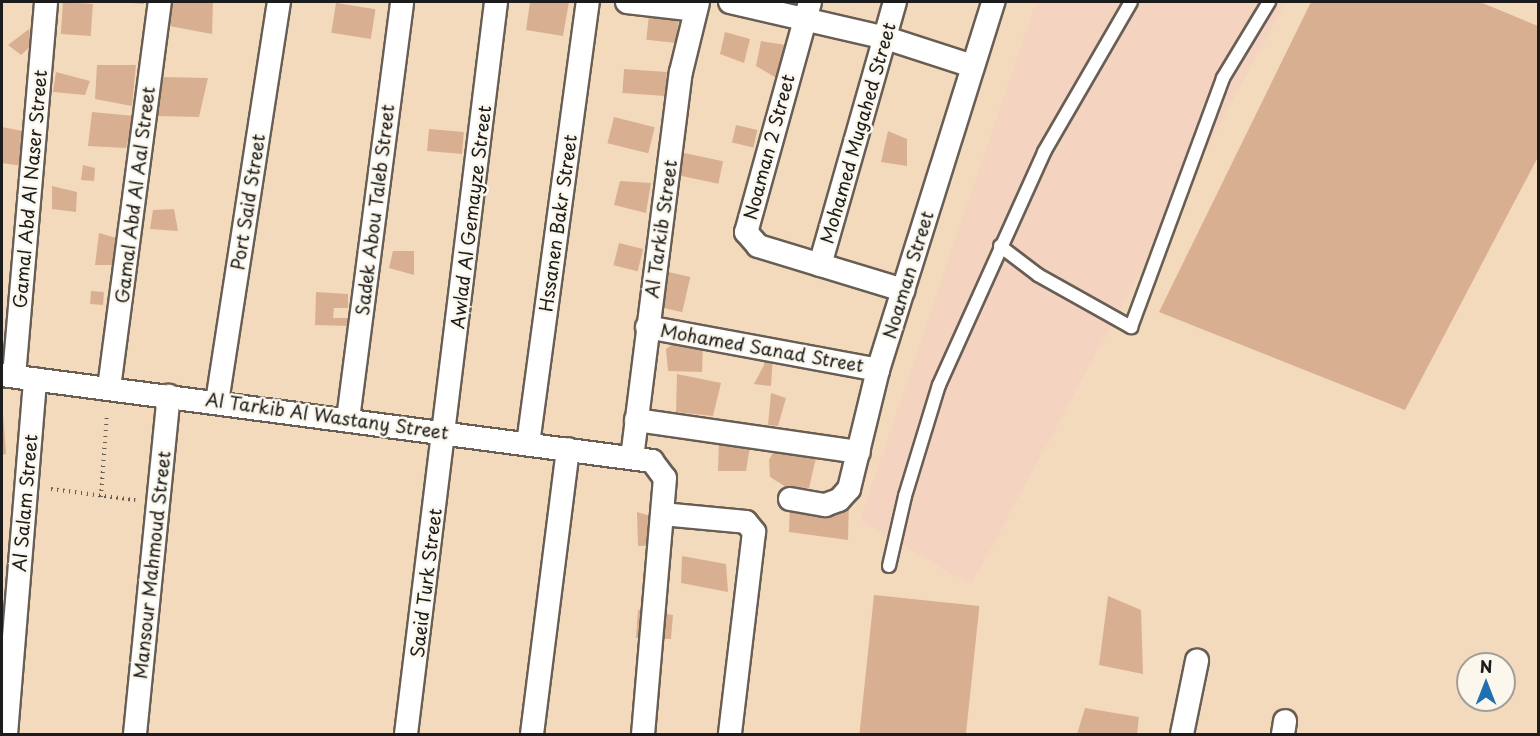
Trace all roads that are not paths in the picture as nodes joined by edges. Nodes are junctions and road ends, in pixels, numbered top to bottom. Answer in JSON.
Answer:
{"nodes":[{"id":1,"x":46,"y":2,"type":"edge"},
{"id":2,"x":160,"y":2,"type":"edge"},
{"id":3,"x":279,"y":2,"type":"edge"},
{"id":4,"x":402,"y":2,"type":"edge"},
{"id":5,"x":496,"y":2,"type":"edge"},
{"id":6,"x":588,"y":2,"type":"edge"},
{"id":7,"x":627,"y":2,"type":"edge"},
{"id":8,"x":730,"y":2,"type":"edge"},
{"id":9,"x":895,"y":2,"type":"edge"},
{"id":10,"x":993,"y":2,"type":"edge"},
{"id":11,"x":1131,"y":2,"type":"edge"},
{"id":12,"x":1269,"y":2,"type":"edge"},
{"id":13,"x":697,"y":6,"type":"edge"},
{"id":14,"x":808,"y":9,"type":"edge"},
{"id":15,"x":886,"y":38,"type":"junction"},
{"id":16,"x":972,"y":66,"type":"junction"},
{"id":17,"x":1000,"y":246,"type":"junction"},
{"id":18,"x":819,"y":265,"type":"junction"},
{"id":19,"x":903,"y":290,"type":"junction"},
{"id":20,"x":647,"y":327,"type":"junction"},
{"id":21,"x":878,"y":370,"type":"junction"},
{"id":22,"x":17,"y":377,"type":"edge"},
{"id":23,"x":109,"y":388,"type":"junction"},
{"id":24,"x":169,"y":396,"type":"junction"},
{"id":25,"x":217,"y":402,"type":"junction"},
{"id":26,"x":348,"y":419,"type":"junction"},
{"id":27,"x":636,"y":420,"type":"junction"},
{"id":28,"x":446,"y":432,"type":"junction"},
{"id":29,"x":528,"y":444,"type":"junction"},
{"id":30,"x":568,"y":449,"type":"junction"},
{"id":31,"x":859,"y":452,"type":"junction"},
{"id":32,"x":642,"y":460,"type":"junction"},
{"id":33,"x":790,"y":499,"type":"dead end"},
{"id":34,"x":662,"y":514,"type":"junction"},
{"id":35,"x":890,"y":566,"type":"dead end"},
{"id":36,"x":1197,"y":661,"type":"dead end"},
{"id":37,"x":6,"y":735,"type":"edge"},
{"id":38,"x":135,"y":735,"type":"edge"},
{"id":39,"x":406,"y":735,"type":"edge"},
{"id":40,"x":532,"y":735,"type":"edge"},
{"id":41,"x":643,"y":735,"type":"edge"},
{"id":42,"x":730,"y":735,"type":"edge"},
{"id":43,"x":1182,"y":735,"type":"edge"}],
"edges":[{"from":1,"to":22,"type":"street","name":"Gamal Abd Al Naser Street"},
{"from":2,"to":23,"type":"street","name":"Gamal Abd Al Aal Street"},
{"from":3,"to":25,"type":"street","name":"Port Said Street"},
{"from":4,"to":26,"type":"street","name":"Sadek Abou Taleb Street"},
{"from":5,"to":28,"type":"street","name":"Awlad Al Gemayze Street"},
{"from":6,"to":29,"type":"street","name":"Hssanen Bakr Street"},
{"from":7,"to":13,"type":"street"},
{"from":8,"to":14,"type":"street"},
{"from":9,"to":15,"type":"street","name":"Mohamed Mugahed Street"},
{"from":10,"to":16,"type":"street","name":"Noaman Street"},
{"from":11,"to":17,"type":"lane"},
{"from":12,"to":17,"type":"lane"},
{"from":13,"to":20,"type":"street","name":"Al Tarkib Street"},
{"from":14,"to":15,"type":"street"},
{"from":14,"to":18,"type":"street","name":"Noaman 2 Street"},
{"from":15,"to":16,"type":"street"},
{"from":15,"to":18,"type":"street","name":"Mohamed Mugahed Street"},
{"from":16,"to":19,"type":"street","name":"Noaman Street"},
{"from":17,"to":35,"type":"lane"},
{"from":18,"to":19,"type":"street","name":"Noaman 2 Street"},
{"from":19,"to":21,"type":"street","name":"Noaman Street"},
{"from":20,"to":21,"type":"street","name":"Mohamed Sanad Street"},
{"from":20,"to":27,"type":"street","name":"Al Tarkib Street"},
{"from":21,"to":31,"type":"street","name":"Noaman Street"},
{"from":22,"to":23,"type":"street","name":"Al Tarkib Al Wastany Street"},
{"from":22,"to":37,"type":"street","name":"Al Salam Street"},
{"from":23,"to":24,"type":"street","name":"Al Tarkib Al Wastany Street"},
{"from":24,"to":25,"type":"street","name":"Al Tarkib Al Wastany Street"},
{"from":24,"to":38,"type":"street","name":"Mansour Mahmoud Street"},
{"from":25,"to":26,"type":"street","name":"Al Tarkib Al Wastany Street"},
{"from":26,"to":28,"type":"street","name":"Al Tarkib Al Wastany Street"},
{"from":27,"to":31,"type":"street"},
{"from":27,"to":32,"type":"street","name":"Al Tarkib Street"},
{"from":28,"to":29,"type":"street","name":"Al Tarkib Al Wastany Street"},
{"from":28,"to":39,"type":"street","name":"Saeid Turk Street"},
{"from":29,"to":30,"type":"street","name":"Al Tarkib Al Wastany Street"},
{"from":30,"to":32,"type":"street","name":"Al Tarkib Al Wastany Street"},
{"from":30,"to":40,"type":"street"},
{"from":31,"to":33,"type":"street","name":"Noaman Street"},
{"from":32,"to":34,"type":"street"},
{"from":34,"to":41,"type":"street"},
{"from":34,"to":42,"type":"street"},
{"from":36,"to":43,"type":"street"}]}
